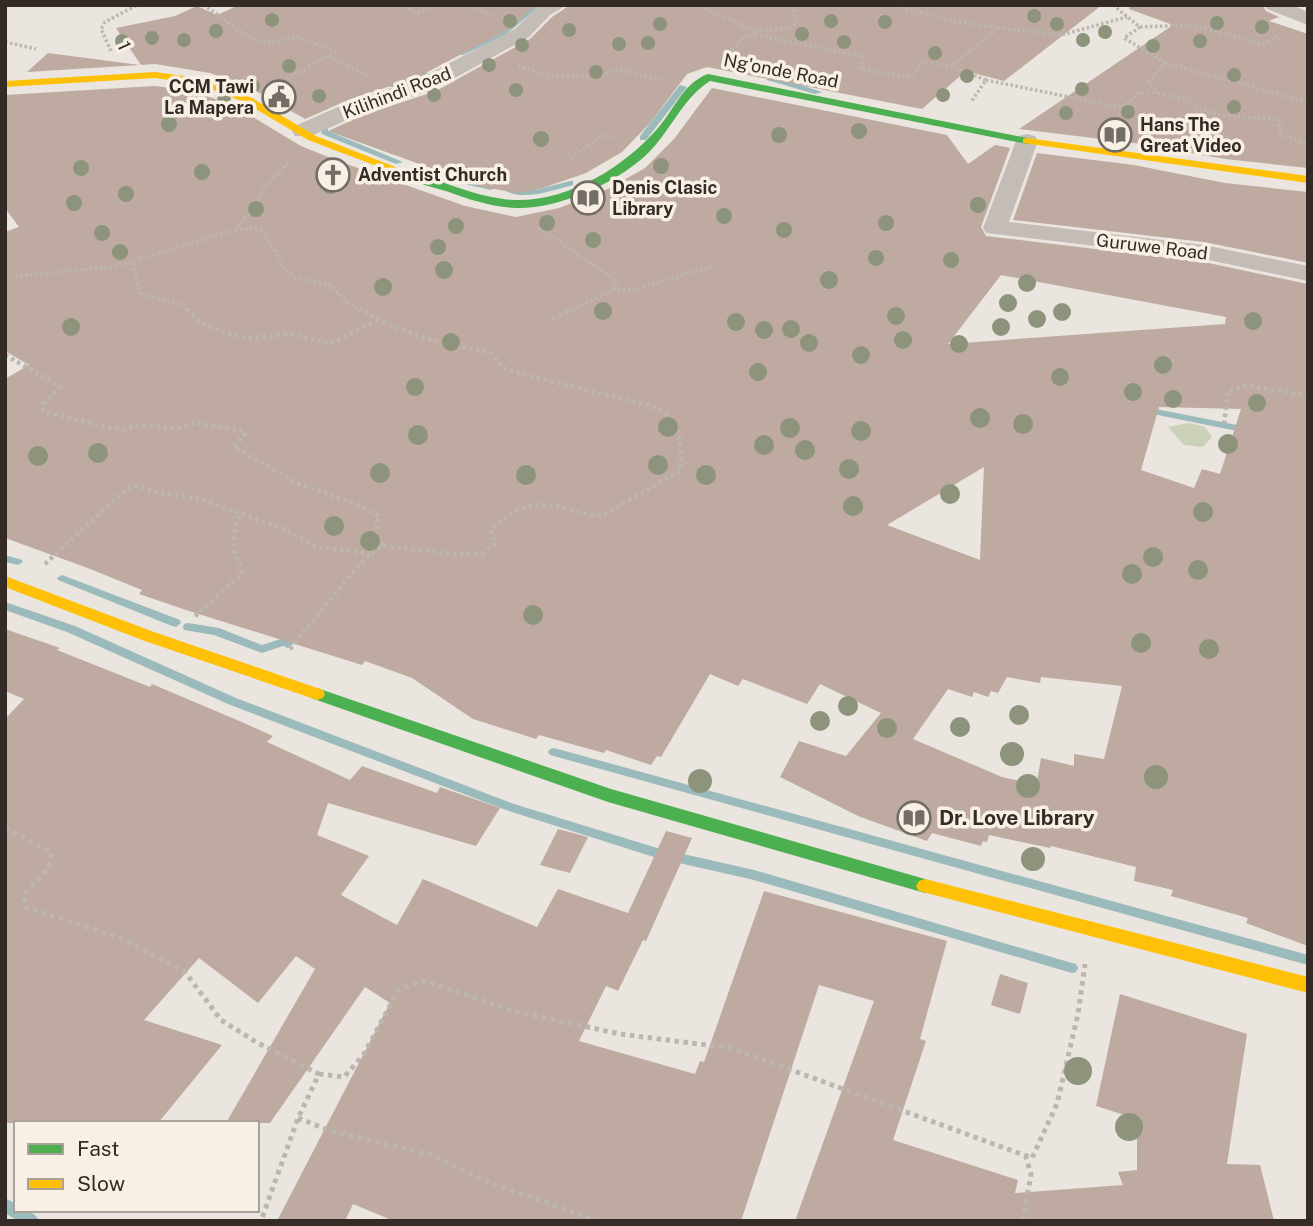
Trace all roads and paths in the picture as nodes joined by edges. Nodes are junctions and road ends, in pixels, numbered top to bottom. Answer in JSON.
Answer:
{"nodes":[{"id":1,"x":137,"y":5,"type":"edge"},
{"id":2,"x":203,"y":5,"type":"edge"},
{"id":3,"x":399,"y":5,"type":"edge"},
{"id":4,"x":436,"y":5,"type":"edge"},
{"id":5,"x":558,"y":5,"type":"edge"},
{"id":6,"x":696,"y":5,"type":"edge"},
{"id":7,"x":793,"y":5,"type":"edge"},
{"id":8,"x":891,"y":5,"type":"edge"},
{"id":9,"x":1113,"y":5,"type":"edge"},
{"id":10,"x":1274,"y":5,"type":"edge"},
{"id":11,"x":1127,"y":17,"type":"junction"},
{"id":12,"x":1308,"y":19,"type":"edge"},
{"id":13,"x":1140,"y":27,"type":"junction"},
{"id":14,"x":998,"y":28,"type":"junction"},
{"id":15,"x":755,"y":33,"type":"junction"},
{"id":16,"x":1282,"y":34,"type":"dead end"},
{"id":17,"x":5,"y":42,"type":"edge"},
{"id":18,"x":36,"y":50,"type":"dead end"},
{"id":19,"x":328,"y":57,"type":"junction"},
{"id":20,"x":479,"y":59,"type":"junction"},
{"id":21,"x":1165,"y":63,"type":"junction"},
{"id":22,"x":951,"y":66,"type":"junction"},
{"id":23,"x":718,"y":77,"type":"junction"},
{"id":24,"x":121,"y":78,"type":"junction"},
{"id":25,"x":986,"y":80,"type":"junction"},
{"id":26,"x":698,"y":82,"type":"junction"},
{"id":27,"x":5,"y":84,"type":"edge"},
{"id":28,"x":1158,"y":93,"type":"junction"},
{"id":29,"x":393,"y":96,"type":"junction"},
{"id":30,"x":248,"y":100,"type":"junction"},
{"id":31,"x":1308,"y":102,"type":"edge"},
{"id":32,"x":954,"y":127,"type":"junction"},
{"id":33,"x":307,"y":135,"type":"junction"},
{"id":34,"x":1027,"y":141,"type":"junction"},
{"id":35,"x":1308,"y":145,"type":"edge"},
{"id":36,"x":1308,"y":180,"type":"edge"},
{"id":37,"x":517,"y":205,"type":"junction"},
{"id":38,"x":235,"y":230,"type":"junction"},
{"id":39,"x":133,"y":262,"type":"junction"},
{"id":40,"x":713,"y":266,"type":"dead end"},
{"id":41,"x":1308,"y":274,"type":"edge"},
{"id":42,"x":15,"y":276,"type":"dead end"},
{"id":43,"x":606,"y":290,"type":"junction"},
{"id":44,"x":552,"y":319,"type":"dead end"},
{"id":45,"x":378,"y":320,"type":"junction"},
{"id":46,"x":5,"y":355,"type":"edge"},
{"id":47,"x":1308,"y":395,"type":"edge"},
{"id":48,"x":1224,"y":424,"type":"dead end"},
{"id":49,"x":241,"y":512,"type":"junction"},
{"id":50,"x":383,"y":546,"type":"junction"},
{"id":51,"x":370,"y":554,"type":"junction"},
{"id":52,"x":5,"y":581,"type":"edge"},
{"id":53,"x":27,"y":588,"type":"junction"},
{"id":54,"x":170,"y":642,"type":"junction"},
{"id":55,"x":270,"y":676,"type":"junction"},
{"id":56,"x":5,"y":828,"type":"edge"},
{"id":57,"x":1090,"y":928,"type":"junction"},
{"id":58,"x":1308,"y":985,"type":"edge"},
{"id":59,"x":319,"y":1074,"type":"junction"},
{"id":60,"x":298,"y":1118,"type":"junction"},
{"id":61,"x":1026,"y":1156,"type":"junction"},
{"id":62,"x":261,"y":1221,"type":"edge"},
{"id":63,"x":599,"y":1221,"type":"edge"},
{"id":64,"x":1023,"y":1221,"type":"edge"}],
"edges":[{"from":1,"to":24,"type":"path","name":"1"},
{"from":2,"to":19,"type":"path"},
{"from":3,"to":4,"type":"path"},
{"from":5,"to":20,"type":"street","name":"Kilihindi Road"},
{"from":6,"to":15,"type":"path"},
{"from":7,"to":15,"type":"path"},
{"from":8,"to":14,"type":"path"},
{"from":9,"to":11,"type":"path"},
{"from":10,"to":12,"type":"street"},
{"from":11,"to":13,"type":"path"},
{"from":11,"to":14,"type":"path"},
{"from":13,"to":16,"type":"path"},
{"from":13,"to":21,"type":"path"},
{"from":14,"to":22,"type":"path"},
{"from":15,"to":22,"type":"path"},
{"from":15,"to":23,"type":"path"},
{"from":17,"to":18,"type":"path"},
{"from":19,"to":29,"type":"path"},
{"from":19,"to":30,"type":"path"},
{"from":20,"to":26,"type":"path"},
{"from":20,"to":29,"type":"street","name":"Kilihindi Road"},
{"from":21,"to":28,"type":"path"},
{"from":21,"to":31,"type":"path"},
{"from":22,"to":25,"type":"path"},
{"from":23,"to":26,"type":"street","name":"Ng'onde Road"},
{"from":23,"to":32,"type":"street","name":"Ng'onde Road"},
{"from":24,"to":27,"type":"street","name":"Ng'onde Road"},
{"from":24,"to":30,"type":"street","name":"Ng'onde Road"},
{"from":25,"to":28,"type":"path"},
{"from":25,"to":32,"type":"path"},
{"from":26,"to":37,"type":"street","name":"Ng'onde Road"},
{"from":28,"to":35,"type":"path"},
{"from":29,"to":33,"type":"street","name":"Kilihindi Road"},
{"from":30,"to":33,"type":"street","name":"Ng'onde Road"},
{"from":32,"to":34,"type":"street","name":"Ng'onde Road"},
{"from":33,"to":37,"type":"street","name":"Ng'onde Road"},
{"from":33,"to":38,"type":"path"},
{"from":34,"to":36,"type":"street","name":"Ng'onde Road"},
{"from":34,"to":41,"type":"street","name":"Guruwe Road"},
{"from":37,"to":43,"type":"path"},
{"from":38,"to":39,"type":"path"},
{"from":38,"to":45,"type":"path"},
{"from":39,"to":42,"type":"path"},
{"from":39,"to":45,"type":"path"},
{"from":40,"to":43,"type":"path"},
{"from":43,"to":44,"type":"path"},
{"from":45,"to":50,"type":"path"},
{"from":46,"to":50,"type":"path"},
{"from":47,"to":48,"type":"path"},
{"from":49,"to":51,"type":"path"},
{"from":49,"to":53,"type":"path"},
{"from":49,"to":54,"type":"path"},
{"from":50,"to":51,"type":"path"},
{"from":51,"to":55,"type":"path"},
{"from":52,"to":53,"type":"street"},
{"from":53,"to":54,"type":"street"},
{"from":54,"to":55,"type":"street"},
{"from":55,"to":57,"type":"street"},
{"from":56,"to":59,"type":"path"},
{"from":57,"to":58,"type":"street"},
{"from":57,"to":61,"type":"path"},
{"from":59,"to":60,"type":"path"},
{"from":59,"to":61,"type":"path"},
{"from":60,"to":62,"type":"path"},
{"from":60,"to":63,"type":"path"},
{"from":61,"to":64,"type":"path"}]}
